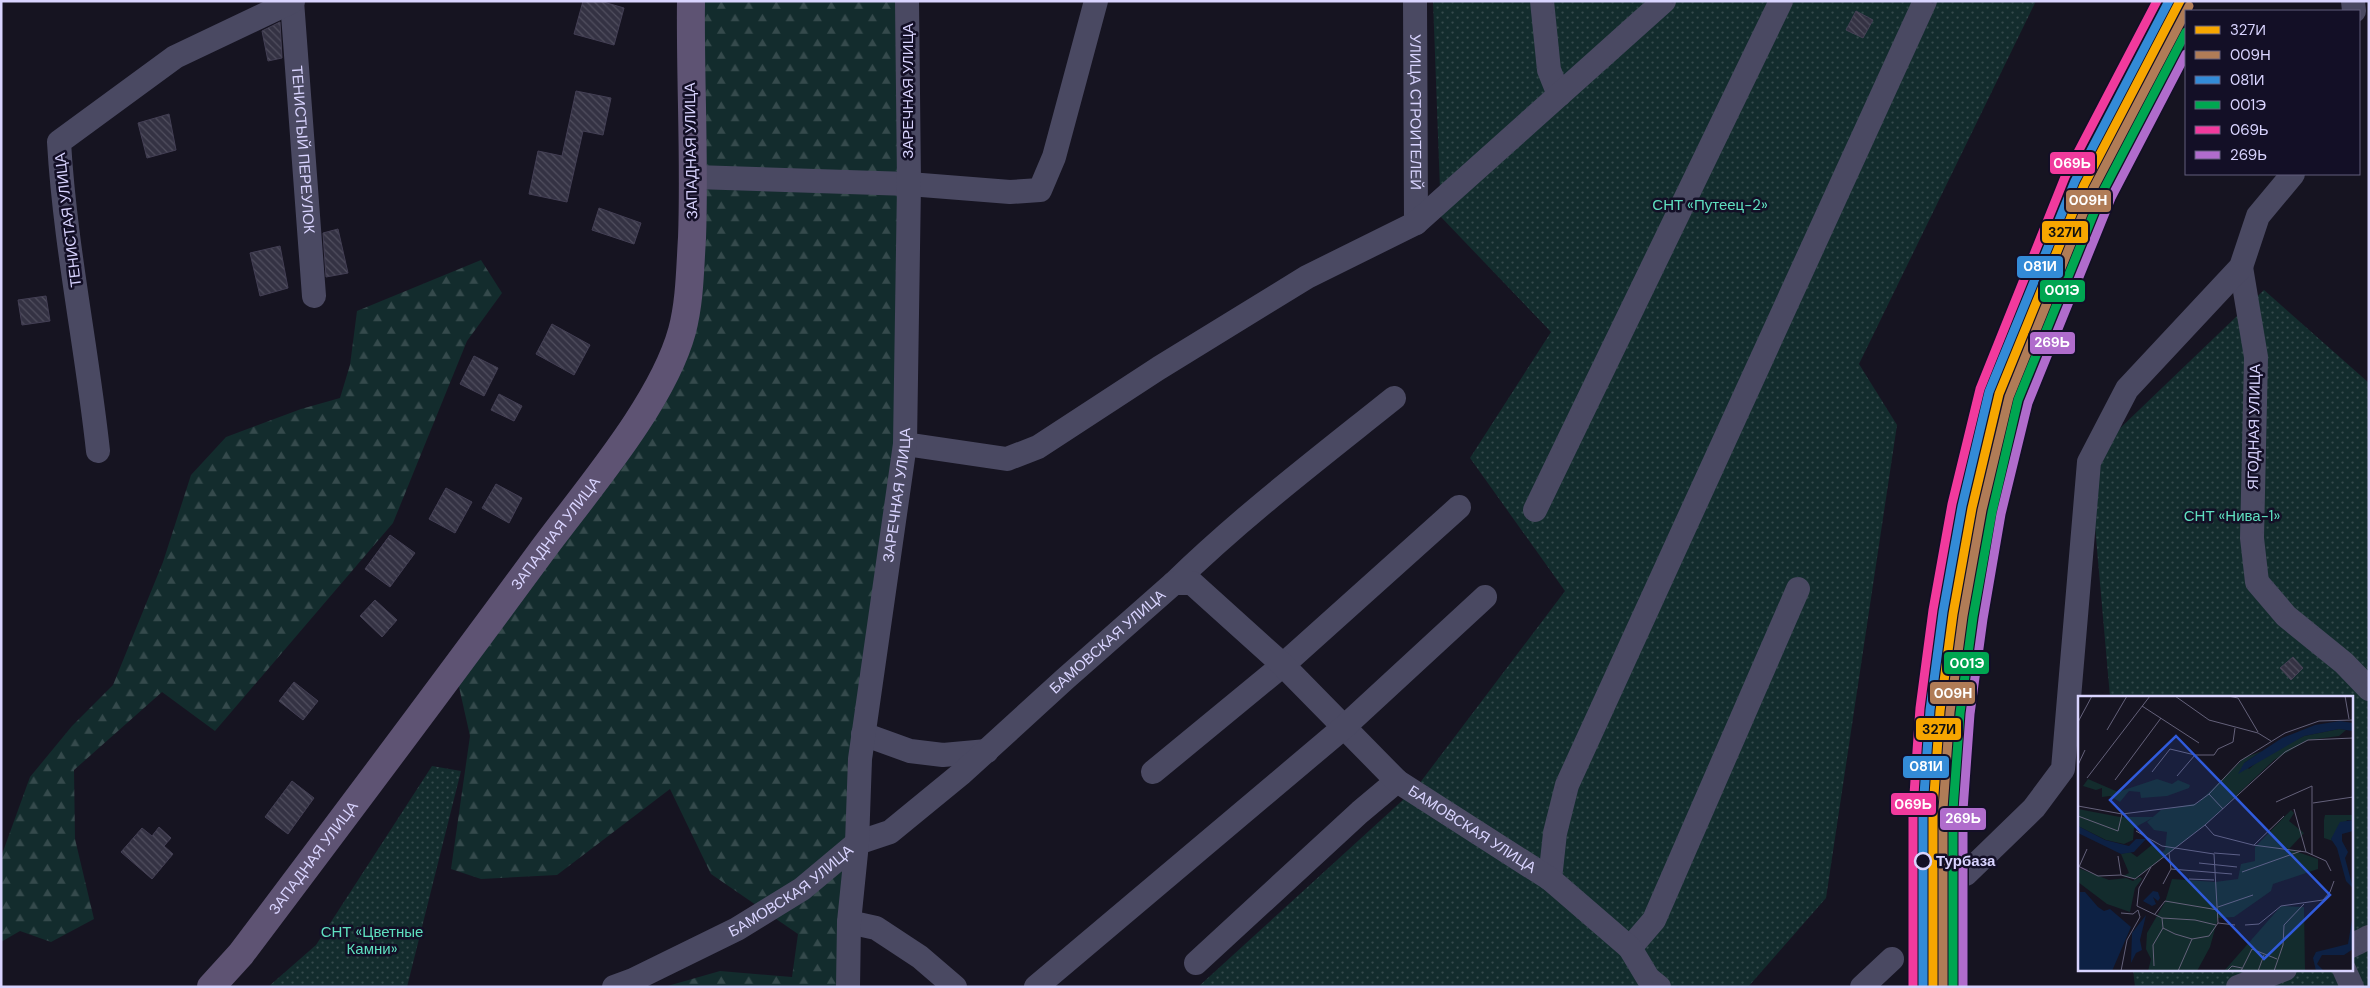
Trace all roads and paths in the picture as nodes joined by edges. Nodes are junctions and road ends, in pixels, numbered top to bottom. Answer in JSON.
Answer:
{"nodes":[{"id":1,"x":292,"y":1,"type":"edge"},
{"id":2,"x":691,"y":1,"type":"edge"},
{"id":3,"x":907,"y":1,"type":"edge"},
{"id":4,"x":1096,"y":1,"type":"edge"},
{"id":5,"x":1415,"y":1,"type":"edge"},
{"id":6,"x":1542,"y":1,"type":"edge"},
{"id":7,"x":1664,"y":1,"type":"edge"},
{"id":8,"x":1781,"y":1,"type":"edge"},
{"id":9,"x":1925,"y":1,"type":"edge"},
{"id":10,"x":1560,"y":95,"type":"junction"},
{"id":11,"x":2292,"y":175,"type":"edge"},
{"id":12,"x":695,"y":177,"type":"junction"},
{"id":13,"x":909,"y":184,"type":"junction"},
{"id":14,"x":1416,"y":223,"type":"junction"},
{"id":15,"x":2241,"y":267,"type":"junction"},
{"id":16,"x":314,"y":296,"type":"dead end"},
{"id":17,"x":1394,"y":398,"type":"dead end"},
{"id":18,"x":905,"y":444,"type":"junction"},
{"id":19,"x":98,"y":451,"type":"dead end"},
{"id":20,"x":1459,"y":507,"type":"dead end"},
{"id":21,"x":1535,"y":510,"type":"dead end"},
{"id":22,"x":1174,"y":583,"type":"junction"},
{"id":23,"x":1798,"y":589,"type":"dead end"},
{"id":24,"x":1485,"y":597,"type":"dead end"},
{"id":25,"x":1282,"y":665,"type":"junction"},
{"id":26,"x":2369,"y":690,"type":"edge"},
{"id":27,"x":1343,"y":728,"type":"junction"},
{"id":28,"x":864,"y":734,"type":"junction"},
{"id":29,"x":987,"y":751,"type":"junction"},
{"id":30,"x":1153,"y":772,"type":"dead end"},
{"id":31,"x":1397,"y":781,"type":"junction"},
{"id":32,"x":858,"y":843,"type":"junction"},
{"id":33,"x":1966,"y":874,"type":"dead end"},
{"id":34,"x":1550,"y":879,"type":"junction"},
{"id":35,"x":849,"y":922,"type":"junction"},
{"id":36,"x":2369,"y":937,"type":"edge"},
{"id":37,"x":2352,"y":946,"type":"edge"},
{"id":38,"x":1630,"y":948,"type":"junction"},
{"id":39,"x":1892,"y":959,"type":"dead end"},
{"id":40,"x":1196,"y":963,"type":"dead end"},
{"id":41,"x":2282,"y":970,"type":"edge"},
{"id":42,"x":2344,"y":970,"type":"edge"},
{"id":43,"x":1647,"y":984,"type":"edge"},
{"id":44,"x":211,"y":987,"type":"edge"},
{"id":45,"x":614,"y":987,"type":"edge"},
{"id":46,"x":848,"y":987,"type":"edge"},
{"id":47,"x":955,"y":987,"type":"edge"},
{"id":48,"x":1036,"y":987,"type":"edge"},
{"id":49,"x":1862,"y":987,"type":"edge"},
{"id":50,"x":2238,"y":987,"type":"edge"},
{"id":51,"x":2352,"y":987,"type":"edge"}],
"edges":[{"from":1,"to":16,"type":"street","name":"ТЕНИСТЫЙ ПЕРЕУЛОК"},
{"from":1,"to":19,"type":"street","name":"ТЕНИСТАЯ УЛИЦА"},
{"from":2,"to":12,"type":"main road","name":"ЗАПАДНАЯ УЛИЦА"},
{"from":3,"to":13,"type":"street","name":"ЗАРЕЧНАЯ УЛИЦА"},
{"from":4,"to":13,"type":"street"},
{"from":5,"to":14,"type":"street","name":"УЛИЦА СТРОИТЕЛЕЙ"},
{"from":6,"to":10,"type":"street"},
{"from":7,"to":10,"type":"street"},
{"from":8,"to":21,"type":"street"},
{"from":9,"to":34,"type":"street"},
{"from":10,"to":14,"type":"street"},
{"from":11,"to":15,"type":"street"},
{"from":12,"to":13,"type":"street"},
{"from":12,"to":44,"type":"main road","name":"ЗАПАДНАЯ УЛИЦА"},
{"from":13,"to":18,"type":"street","name":"ЗАРЕЧНАЯ УЛИЦА"},
{"from":14,"to":18,"type":"street"},
{"from":15,"to":26,"type":"street","name":"ЯГОДНАЯ УЛИЦА"},
{"from":15,"to":33,"type":"street"},
{"from":17,"to":22,"type":"street"},
{"from":18,"to":28,"type":"street","name":"ЗАРЕЧНАЯ УЛИЦА"},
{"from":20,"to":25,"type":"street"},
{"from":22,"to":25,"type":"street","name":"БАМОВСКАЯ УЛИЦА"},
{"from":22,"to":29,"type":"street","name":"БАМОВСКАЯ УЛИЦА"},
{"from":23,"to":38,"type":"street"},
{"from":24,"to":27,"type":"street"},
{"from":25,"to":27,"type":"street","name":"БАМОВСКАЯ УЛИЦА"},
{"from":25,"to":30,"type":"street"},
{"from":27,"to":31,"type":"street","name":"БАМОВСКАЯ УЛИЦА"},
{"from":27,"to":48,"type":"street"},
{"from":28,"to":29,"type":"street"},
{"from":28,"to":32,"type":"street","name":"ЗАРЕЧНАЯ УЛИЦА"},
{"from":29,"to":32,"type":"street","name":"БАМОВСКАЯ УЛИЦА"},
{"from":31,"to":34,"type":"street","name":"БАМОВСКАЯ УЛИЦА"},
{"from":31,"to":40,"type":"street"},
{"from":32,"to":35,"type":"street","name":"ЗАРЕЧНАЯ УЛИЦА"},
{"from":32,"to":45,"type":"street","name":"БАМОВСКАЯ УЛИЦА"},
{"from":34,"to":38,"type":"street","name":"БАМОВСКАЯ УЛИЦА"},
{"from":35,"to":46,"type":"street","name":"ЗАРЕЧНАЯ УЛИЦА"},
{"from":35,"to":47,"type":"street"},
{"from":36,"to":37,"type":"street"},
{"from":38,"to":43,"type":"street","name":"БАМОВСКАЯ УЛИЦА"},
{"from":39,"to":49,"type":"street"},
{"from":41,"to":50,"type":"street"},
{"from":42,"to":51,"type":"street"}]}
